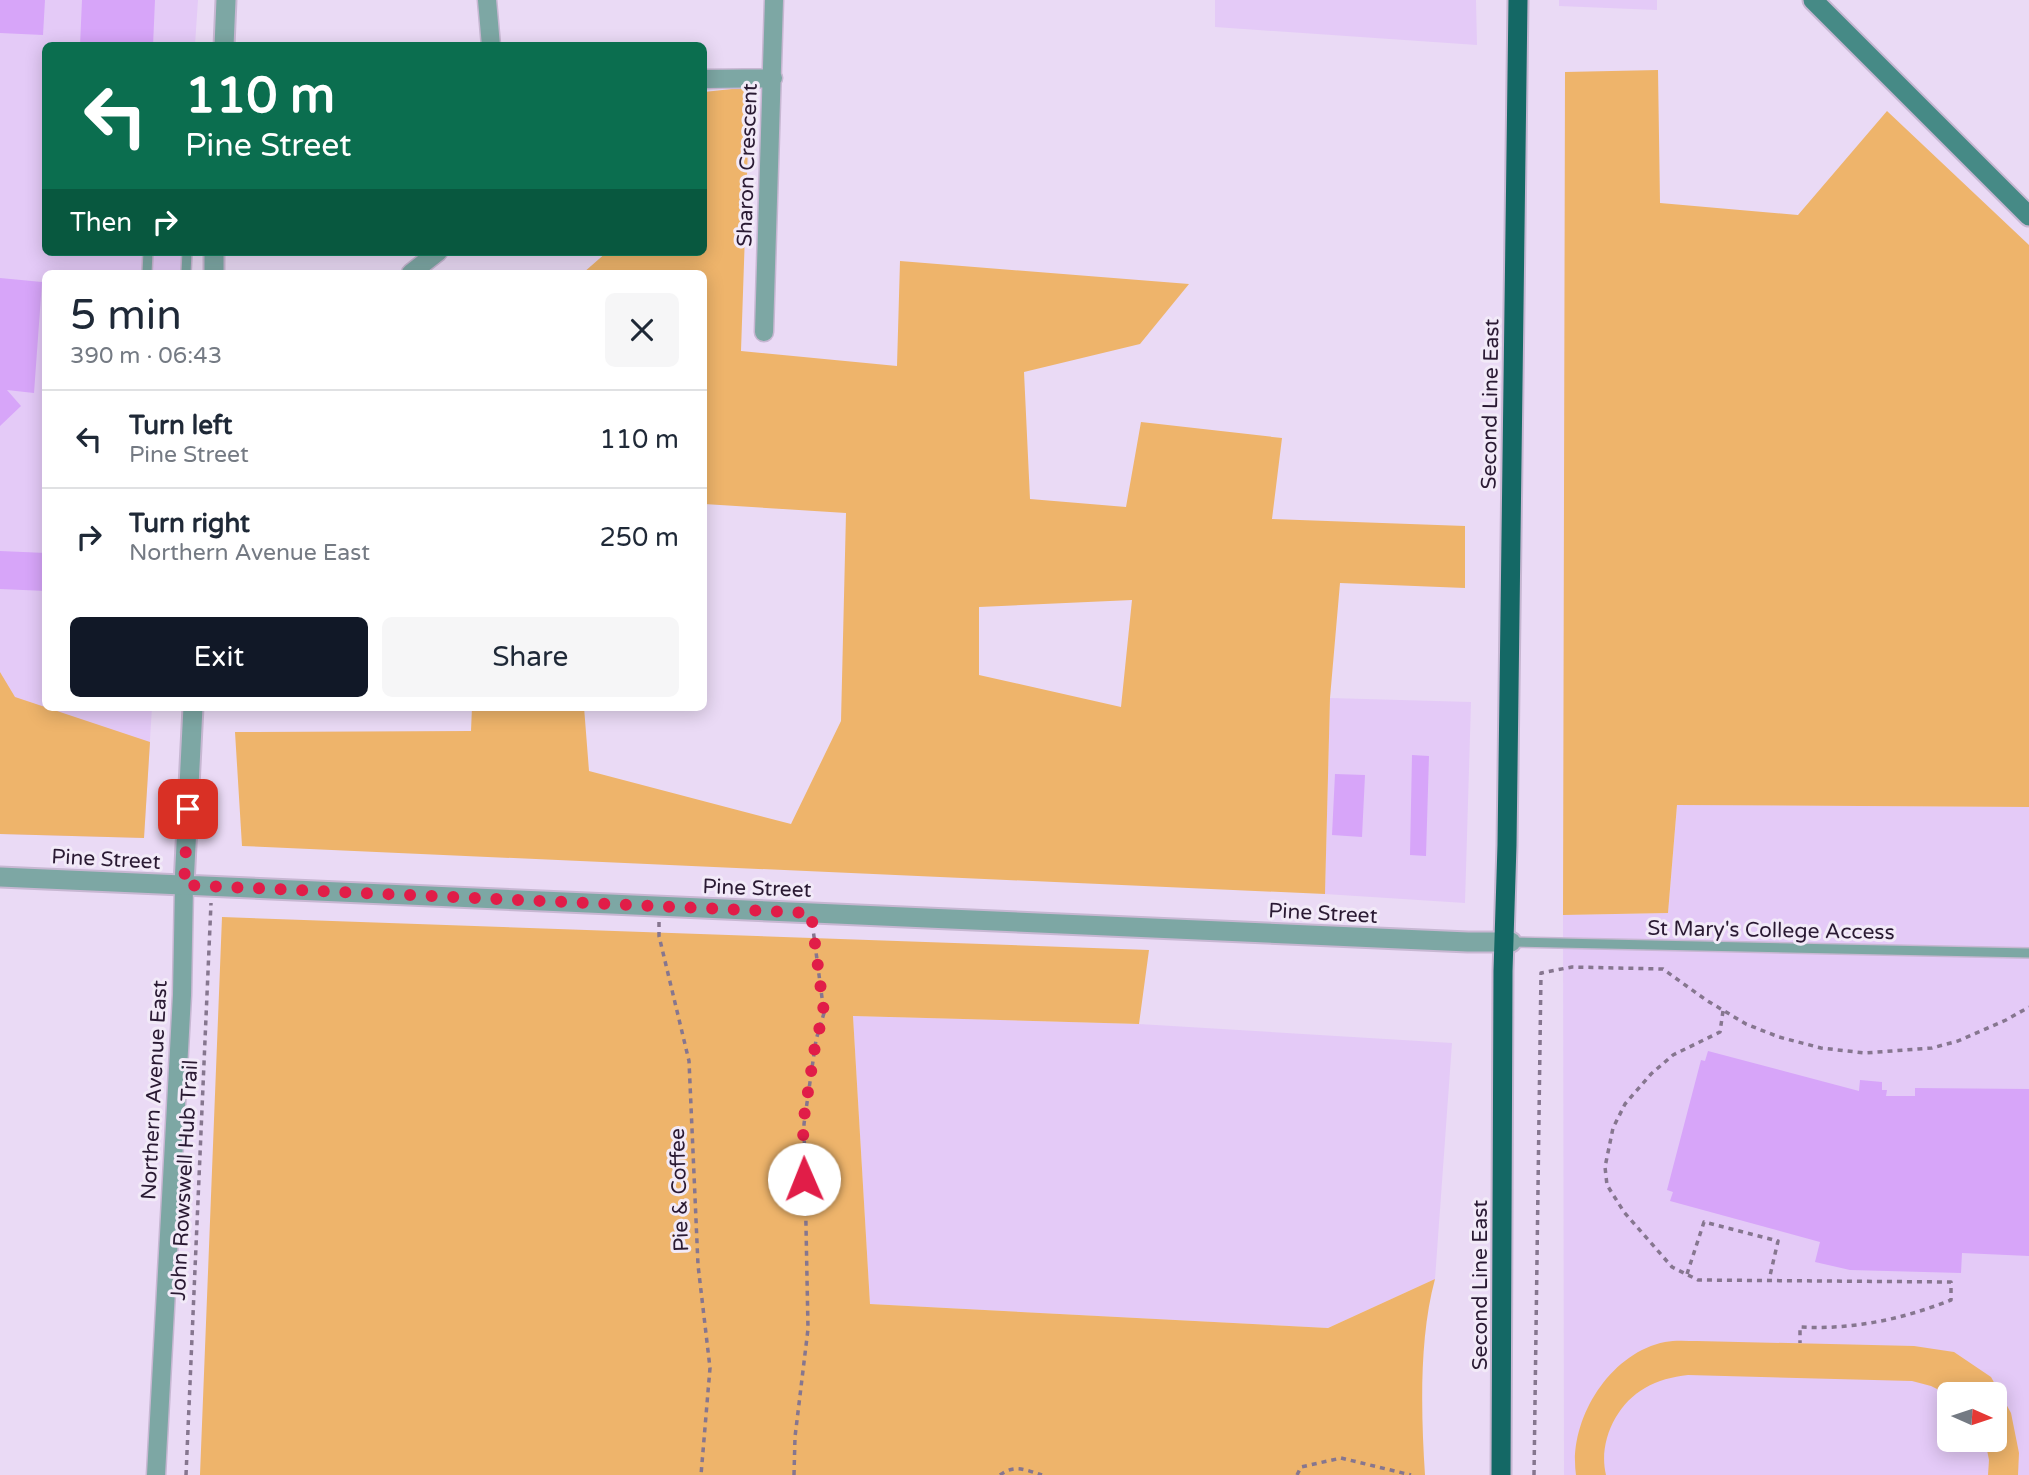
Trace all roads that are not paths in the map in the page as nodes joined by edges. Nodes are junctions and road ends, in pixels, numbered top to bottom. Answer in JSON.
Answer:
{"nodes":[{"id":1,"x":226,"y":0,"type":"edge"},
{"id":2,"x":487,"y":0,"type":"edge"},
{"id":3,"x":774,"y":0,"type":"edge"},
{"id":4,"x":1518,"y":0,"type":"edge"},
{"id":5,"x":1813,"y":0,"type":"edge"},
{"id":6,"x":224,"y":42,"type":"edge"},
{"id":7,"x":491,"y":42,"type":"edge"},
{"id":8,"x":773,"y":78,"type":"junction"},
{"id":9,"x":707,"y":79,"type":"edge"},
{"id":10,"x":2029,"y":216,"type":"edge"},
{"id":11,"x":433,"y":256,"type":"edge"},
{"id":12,"x":415,"y":270,"type":"edge"},
{"id":13,"x":764,"y":332,"type":"dead end"},
{"id":14,"x":193,"y":711,"type":"edge"},
{"id":15,"x":0,"y":877,"type":"edge"},
{"id":16,"x":184,"y":885,"type":"junction"},
{"id":17,"x":1508,"y":942,"type":"junction"},
{"id":18,"x":2029,"y":953,"type":"edge"},
{"id":19,"x":156,"y":1475,"type":"edge"},
{"id":20,"x":1501,"y":1475,"type":"edge"}],
"edges":[{"from":1,"to":6,"type":"street"},
{"from":2,"to":7,"type":"street"},
{"from":3,"to":8,"type":"street","name":"Sharon Crescent"},
{"from":4,"to":17,"type":"highway","name":"Second Line East"},
{"from":5,"to":10,"type":"main road"},
{"from":8,"to":9,"type":"street"},
{"from":8,"to":13,"type":"street","name":"Sharon Crescent"},
{"from":11,"to":12,"type":"street"},
{"from":14,"to":16,"type":"street","name":"Northern Avenue East"},
{"from":15,"to":16,"type":"street","name":"Pine Street"},
{"from":16,"to":17,"type":"street","name":"Pine Street"},
{"from":16,"to":19,"type":"street","name":"Northern Avenue East"},
{"from":17,"to":18,"type":"lane","name":"St Mary's College Access"},
{"from":17,"to":20,"type":"highway","name":"Second Line East"}]}
